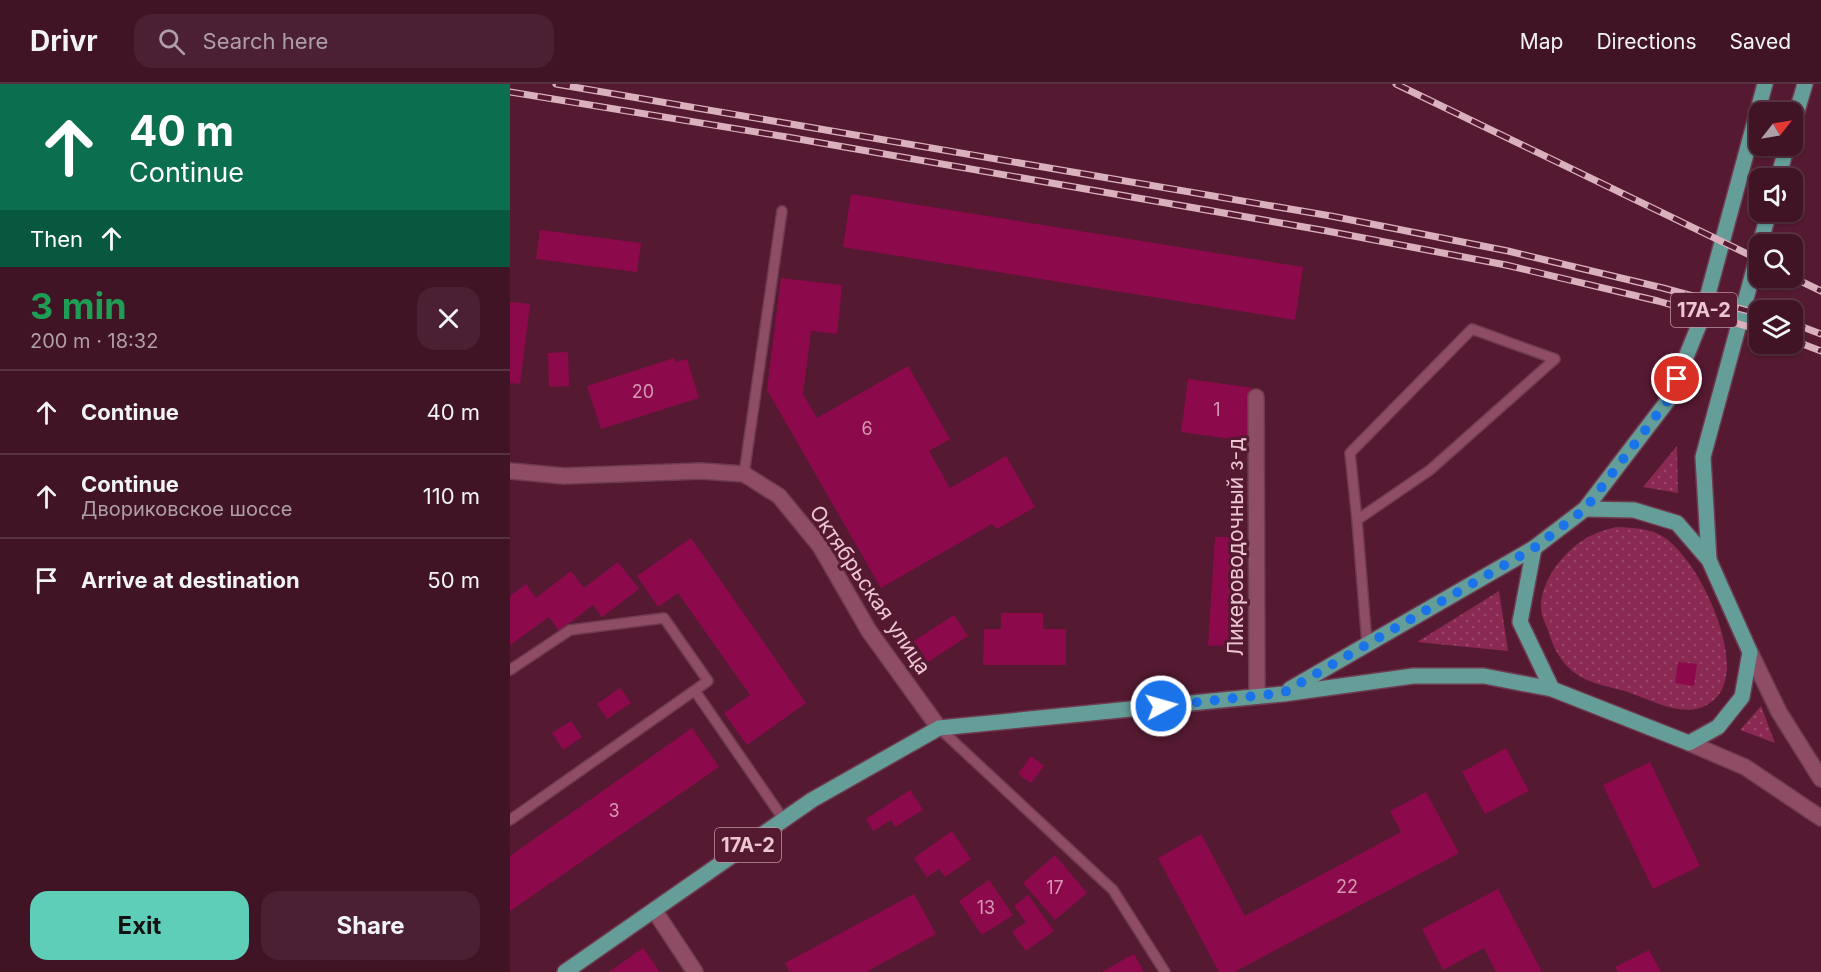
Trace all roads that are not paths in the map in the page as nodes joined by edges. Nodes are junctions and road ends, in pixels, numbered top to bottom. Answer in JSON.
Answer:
{"nodes":[{"id":1,"x":1765,"y":84,"type":"edge"},
{"id":2,"x":1805,"y":84,"type":"edge"},
{"id":3,"x":1800,"y":102,"type":"edge"},
{"id":4,"x":782,"y":211,"type":"dead end"},
{"id":5,"x":1749,"y":287,"type":"edge"},
{"id":6,"x":1256,"y":398,"type":"dead end"},
{"id":7,"x":510,"y":471,"type":"edge"},
{"id":8,"x":744,"y":474,"type":"junction"},
{"id":9,"x":1585,"y":509,"type":"junction"},
{"id":10,"x":1358,"y":520,"type":"junction"},
{"id":11,"x":1534,"y":548,"type":"junction"},
{"id":12,"x":1709,"y":560,"type":"junction"},
{"id":13,"x":1367,"y":644,"type":"junction"},
{"id":14,"x":1750,"y":652,"type":"junction"},
{"id":15,"x":510,"y":670,"type":"edge"},
{"id":16,"x":1552,"y":689,"type":"junction"},
{"id":17,"x":694,"y":691,"type":"junction"},
{"id":18,"x":1283,"y":693,"type":"junction"},
{"id":19,"x":1257,"y":696,"type":"junction"},
{"id":20,"x":939,"y":728,"type":"junction"},
{"id":21,"x":1689,"y":743,"type":"junction"},
{"id":22,"x":1821,"y":779,"type":"edge"},
{"id":23,"x":1821,"y":818,"type":"edge"},
{"id":24,"x":510,"y":820,"type":"edge"},
{"id":25,"x":784,"y":820,"type":"junction"},
{"id":26,"x":654,"y":910,"type":"junction"},
{"id":27,"x":565,"y":972,"type":"edge"},
{"id":28,"x":695,"y":972,"type":"edge"},
{"id":29,"x":1165,"y":972,"type":"edge"}],
"edges":[{"from":1,"to":9,"type":"main road","number":"17А-2"},
{"from":2,"to":3,"type":"main road"},
{"from":4,"to":8,"type":"lane"},
{"from":5,"to":12,"type":"main road","number":"17А-2"},
{"from":6,"to":19,"type":"main road","name":"Ликероводочный з-д"},
{"from":7,"to":8,"type":"main road","name":"Октябрьская улица"},
{"from":8,"to":20,"type":"main road","name":"Октябрьская улица"},
{"from":9,"to":11,"type":"main road","number":"17А-2"},
{"from":9,"to":12,"type":"main road"},
{"from":10,"to":10,"type":"lane"},
{"from":10,"to":13,"type":"lane"},
{"from":11,"to":13,"type":"main road"},
{"from":11,"to":16,"type":"main road"},
{"from":12,"to":14,"type":"main road","number":"17А-2"},
{"from":13,"to":18,"type":"main road"},
{"from":14,"to":21,"type":"main road"},
{"from":14,"to":22,"type":"main road"},
{"from":15,"to":17,"type":"lane"},
{"from":16,"to":18,"type":"main road"},
{"from":16,"to":21,"type":"main road"},
{"from":17,"to":24,"type":"lane"},
{"from":17,"to":25,"type":"lane"},
{"from":18,"to":19,"type":"main road","number":"17А-2"},
{"from":19,"to":20,"type":"main road","number":"17А-2"},
{"from":20,"to":25,"type":"main road","number":"17А-2"},
{"from":20,"to":29,"type":"lane"},
{"from":21,"to":23,"type":"main road"},
{"from":25,"to":26,"type":"main road","number":"17А-2"},
{"from":26,"to":27,"type":"main road","number":"17А-2"},
{"from":26,"to":28,"type":"main road"}]}
